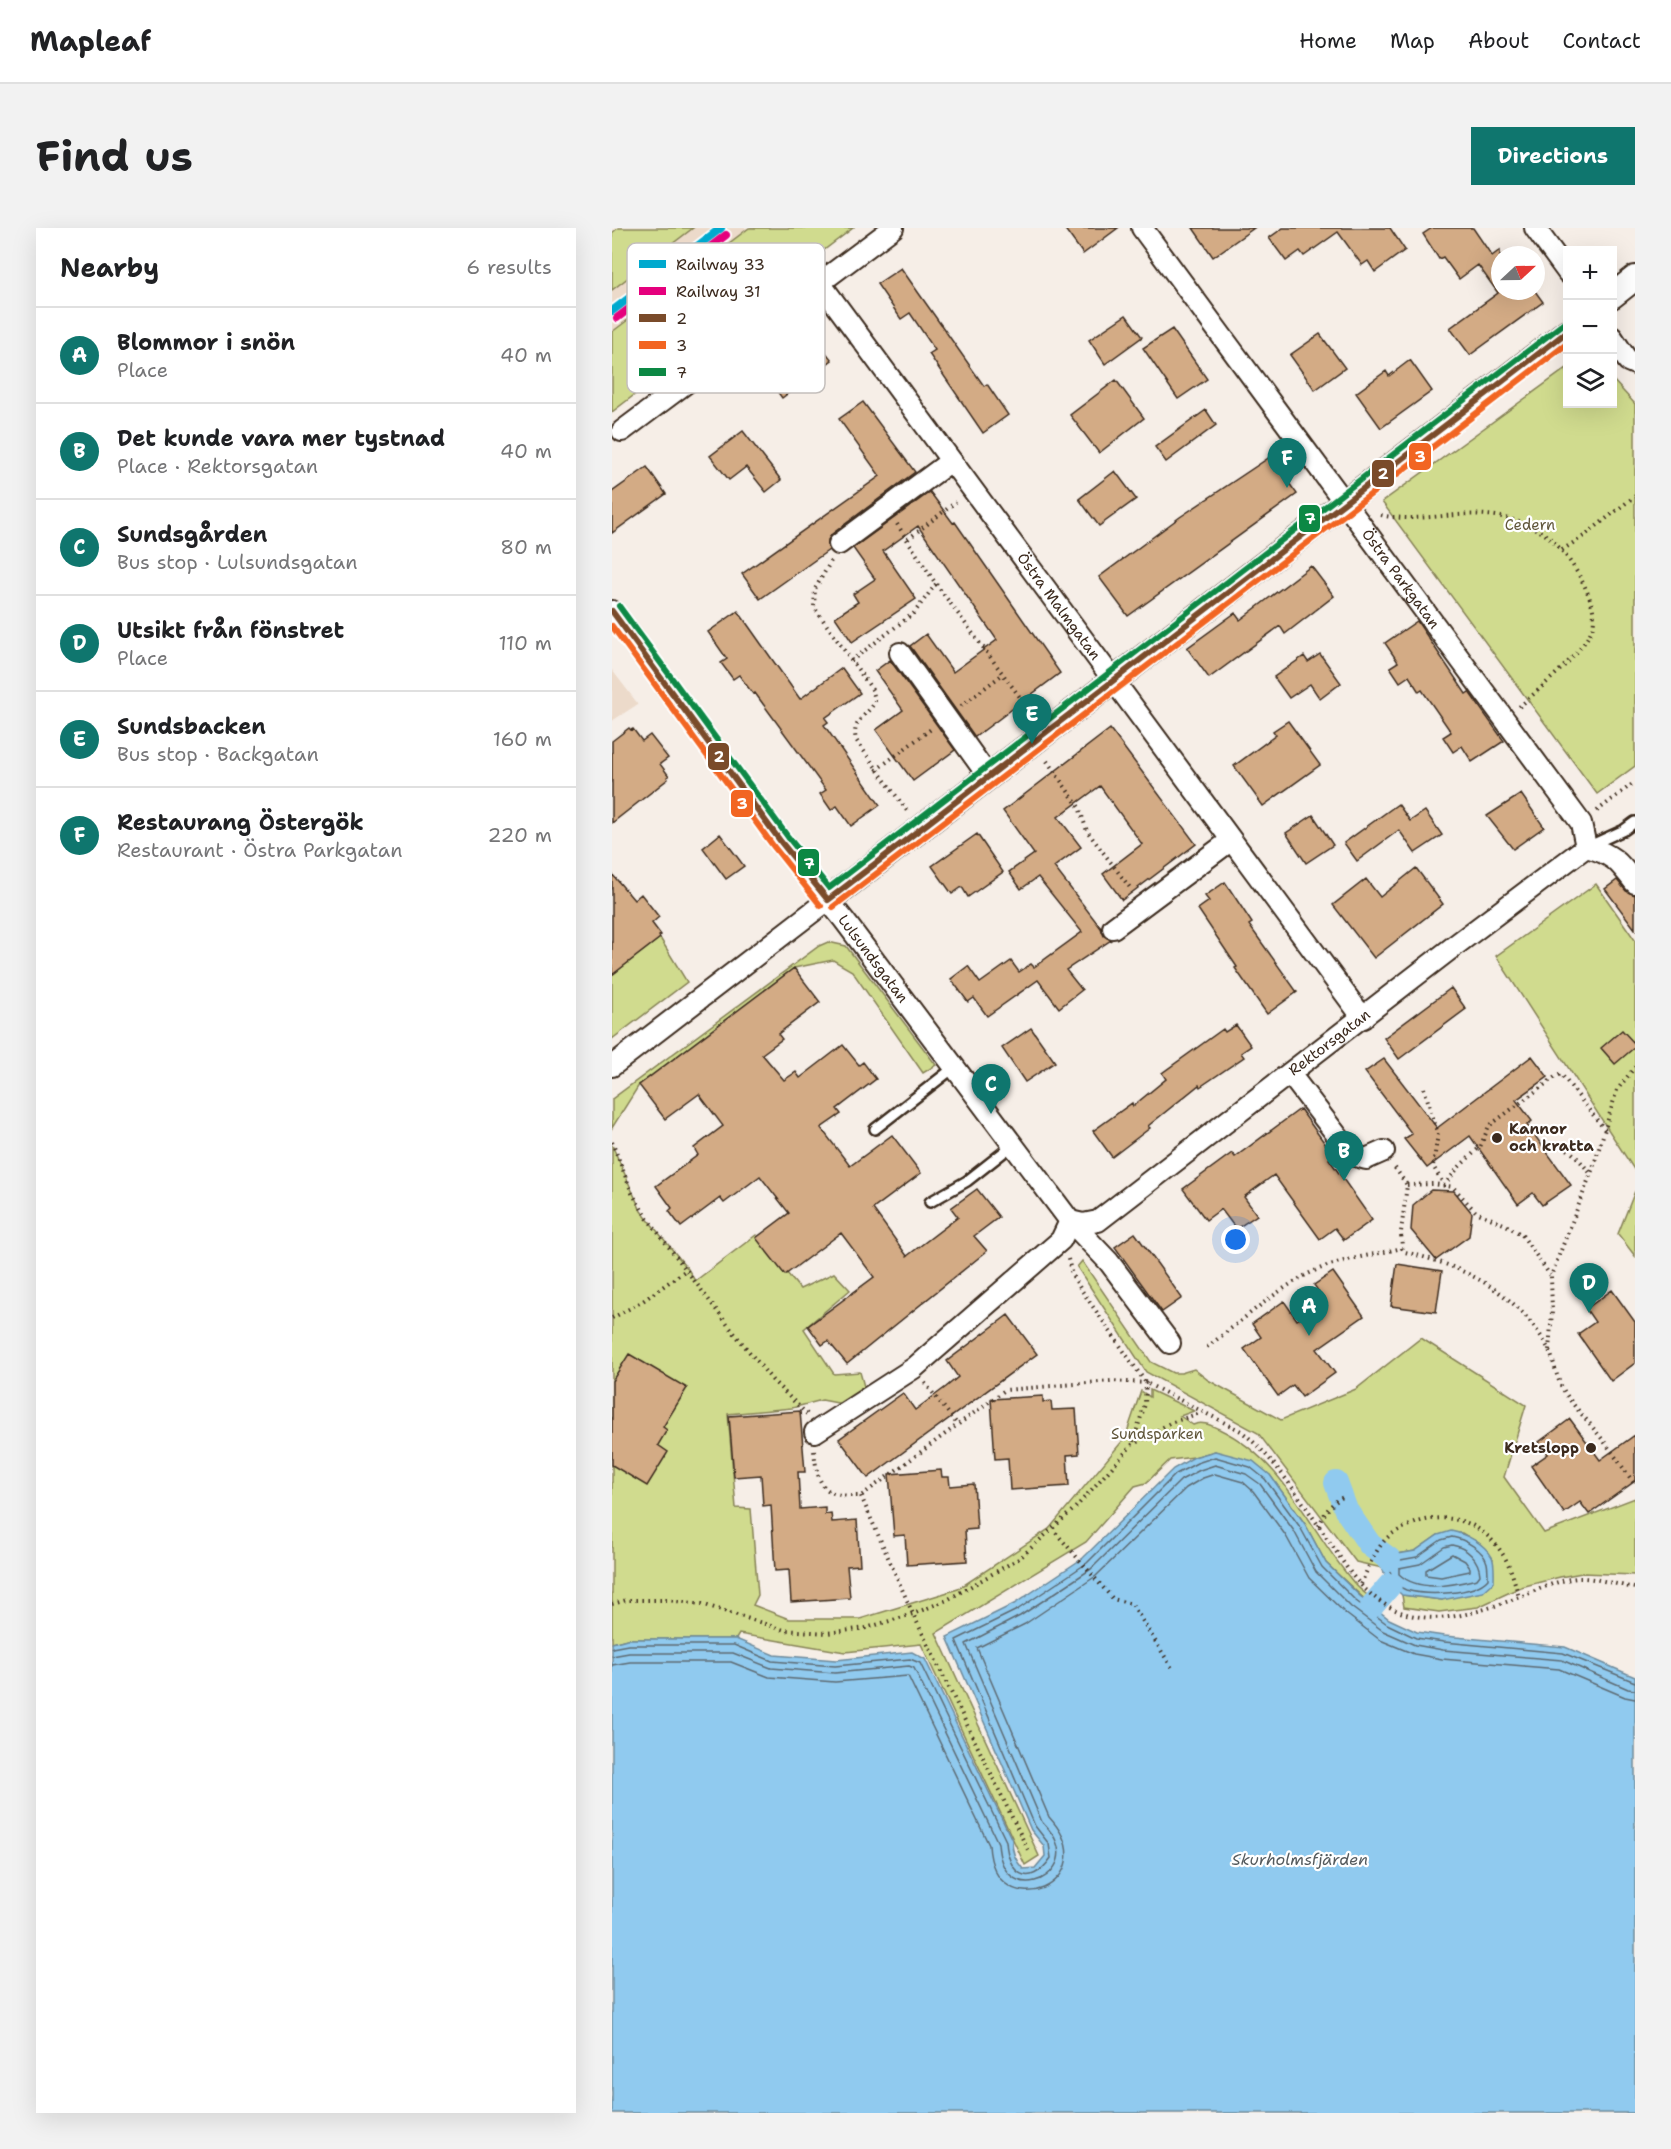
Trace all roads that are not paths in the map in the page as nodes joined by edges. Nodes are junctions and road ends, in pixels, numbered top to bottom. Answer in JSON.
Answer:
{"nodes":[{"id":1,"x":893,"y":228,"type":"edge"},
{"id":2,"x":1142,"y":228,"type":"edge"},
{"id":3,"x":1535,"y":228,"type":"edge"},
{"id":4,"x":1563,"y":266,"type":"edge"},
{"id":5,"x":1635,"y":278,"type":"edge"},
{"id":6,"x":825,"y":279,"type":"edge"},
{"id":7,"x":825,"y":290,"type":"edge"},
{"id":8,"x":1617,"y":292,"type":"edge"},
{"id":9,"x":1563,"y":335,"type":"edge"},
{"id":10,"x":1617,"y":344,"type":"edge"},
{"id":11,"x":1635,"y":364,"type":"edge"},
{"id":12,"x":672,"y":393,"type":"edge"},
{"id":13,"x":622,"y":430,"type":"dead end"},
{"id":14,"x":951,"y":461,"type":"junction"},
{"id":15,"x":1344,"y":503,"type":"junction"},
{"id":16,"x":839,"y":544,"type":"road end"},
{"id":17,"x":612,"y":611,"type":"edge"},
{"id":18,"x":900,"y":653,"type":"dead end"},
{"id":19,"x":1113,"y":681,"type":"junction"},
{"id":20,"x":988,"y":776,"type":"junction"},
{"id":21,"x":1635,"y":822,"type":"edge"},
{"id":22,"x":1230,"y":841,"type":"junction"},
{"id":23,"x":1586,"y":847,"type":"junction"},
{"id":24,"x":1635,"y":883,"type":"edge"},
{"id":25,"x":828,"y":900,"type":"junction"},
{"id":26,"x":1113,"y":928,"type":"dead end"},
{"id":27,"x":1363,"y":1018,"type":"junction"},
{"id":28,"x":612,"y":1066,"type":"edge"},
{"id":29,"x":956,"y":1066,"type":"junction"},
{"id":30,"x":1290,"y":1074,"type":"junction"},
{"id":31,"x":875,"y":1129,"type":"dead end"},
{"id":32,"x":1014,"y":1144,"type":"junction"},
{"id":33,"x":1384,"y":1151,"type":"road end"},
{"id":34,"x":930,"y":1202,"type":"dead end"},
{"id":35,"x":1070,"y":1221,"type":"junction"},
{"id":36,"x":1170,"y":1343,"type":"dead end"},
{"id":37,"x":815,"y":1432,"type":"road end"}],
"edges":[{"from":1,"to":6,"type":"street"},
{"from":2,"to":15,"type":"street","name":"Östra Parkgatan"},
{"from":3,"to":4,"type":"street"},
{"from":5,"to":8,"type":"street"},
{"from":7,"to":14,"type":"street","name":"Östra Malmgatan"},
{"from":9,"to":15,"type":"street"},
{"from":10,"to":11,"type":"street"},
{"from":12,"to":13,"type":"street"},
{"from":14,"to":16,"type":"street"},
{"from":14,"to":19,"type":"street","name":"Östra Malmgatan"},
{"from":15,"to":19,"type":"street"},
{"from":15,"to":23,"type":"street","name":"Östra Parkgatan"},
{"from":17,"to":25,"type":"street","name":"Lulsundsgatan"},
{"from":18,"to":20,"type":"street"},
{"from":19,"to":20,"type":"street"},
{"from":19,"to":22,"type":"street","name":"Östra Malmgatan"},
{"from":20,"to":25,"type":"street"},
{"from":21,"to":23,"type":"lane"},
{"from":22,"to":26,"type":"street"},
{"from":22,"to":27,"type":"street","name":"Östra Malmgatan"},
{"from":23,"to":24,"type":"street"},
{"from":23,"to":27,"type":"street","name":"Rektorsgatan"},
{"from":25,"to":28,"type":"street"},
{"from":25,"to":29,"type":"street","name":"Lulsundsgatan"},
{"from":27,"to":30,"type":"street","name":"Rektorsgatan"},
{"from":29,"to":31,"type":"lane"},
{"from":29,"to":32,"type":"street","name":"Lulsundsgatan"},
{"from":30,"to":33,"type":"street"},
{"from":30,"to":35,"type":"street","name":"Rektorsgatan"},
{"from":32,"to":34,"type":"lane"},
{"from":32,"to":35,"type":"street","name":"Lulsundsgatan"},
{"from":35,"to":36,"type":"street","name":"Lulsundsgatan"},
{"from":35,"to":37,"type":"street"}]}
